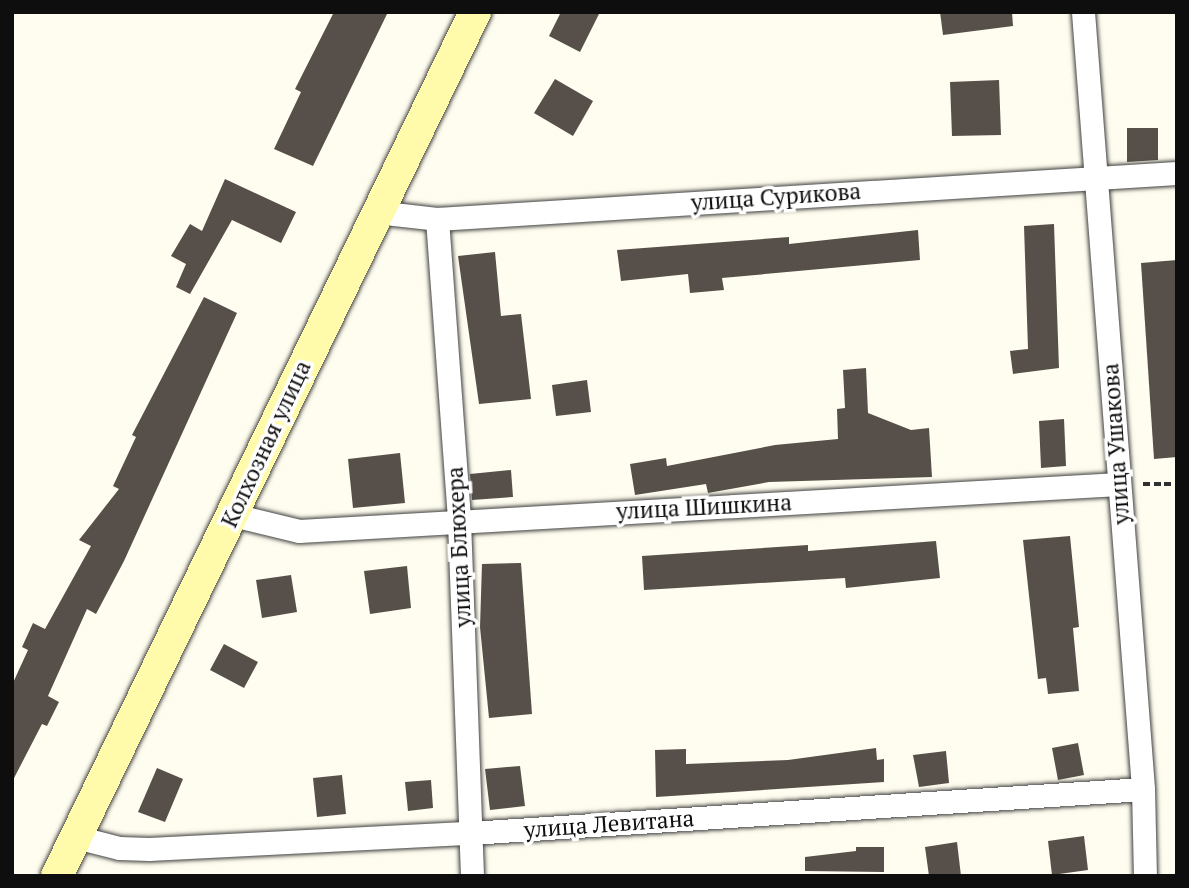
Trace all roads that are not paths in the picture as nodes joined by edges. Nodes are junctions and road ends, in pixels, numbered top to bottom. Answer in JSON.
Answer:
{"nodes":[{"id":1,"x":475,"y":12,"type":"edge"},
{"id":2,"x":1083,"y":12,"type":"edge"},
{"id":3,"x":1177,"y":173,"type":"edge"},
{"id":4,"x":1096,"y":177,"type":"junction"},
{"id":5,"x":376,"y":212,"type":"junction"},
{"id":6,"x":437,"y":219,"type":"junction"},
{"id":7,"x":1119,"y":484,"type":"junction"},
{"id":8,"x":233,"y":515,"type":"junction"},
{"id":9,"x":459,"y":521,"type":"junction"},
{"id":10,"x":1143,"y":789,"type":"junction"},
{"id":11,"x":470,"y":833,"type":"junction"},
{"id":12,"x":76,"y":837,"type":"junction"},
{"id":13,"x":57,"y":876,"type":"edge"},
{"id":14,"x":472,"y":876,"type":"edge"},
{"id":15,"x":1145,"y":876,"type":"edge"}],
"edges":[{"from":1,"to":5,"type":"main road","name":"Колхозная улица"},
{"from":2,"to":4,"type":"street","name":"улица Ушакова"},
{"from":3,"to":4,"type":"street","name":"улица Сурикова"},
{"from":4,"to":6,"type":"street","name":"улица Сурикова"},
{"from":4,"to":7,"type":"street","name":"улица Ушакова"},
{"from":5,"to":6,"type":"street","name":"улица Сурикова"},
{"from":5,"to":8,"type":"main road","name":"Колхозная улица"},
{"from":6,"to":9,"type":"street","name":"улица Блюхера"},
{"from":7,"to":9,"type":"street","name":"улица Шишкина"},
{"from":7,"to":10,"type":"street","name":"улица Ушакова"},
{"from":8,"to":9,"type":"street","name":"улица Шишкина"},
{"from":8,"to":12,"type":"main road","name":"Колхозная улица"},
{"from":9,"to":11,"type":"street","name":"улица Блюхера"},
{"from":10,"to":11,"type":"street","name":"улица Левитана"},
{"from":10,"to":15,"type":"street","name":"улица Ушакова"},
{"from":11,"to":12,"type":"street","name":"улица Левитана"},
{"from":11,"to":14,"type":"street","name":"улица Блюхера"},
{"from":12,"to":13,"type":"main road","name":"Колхозная улица"}]}
